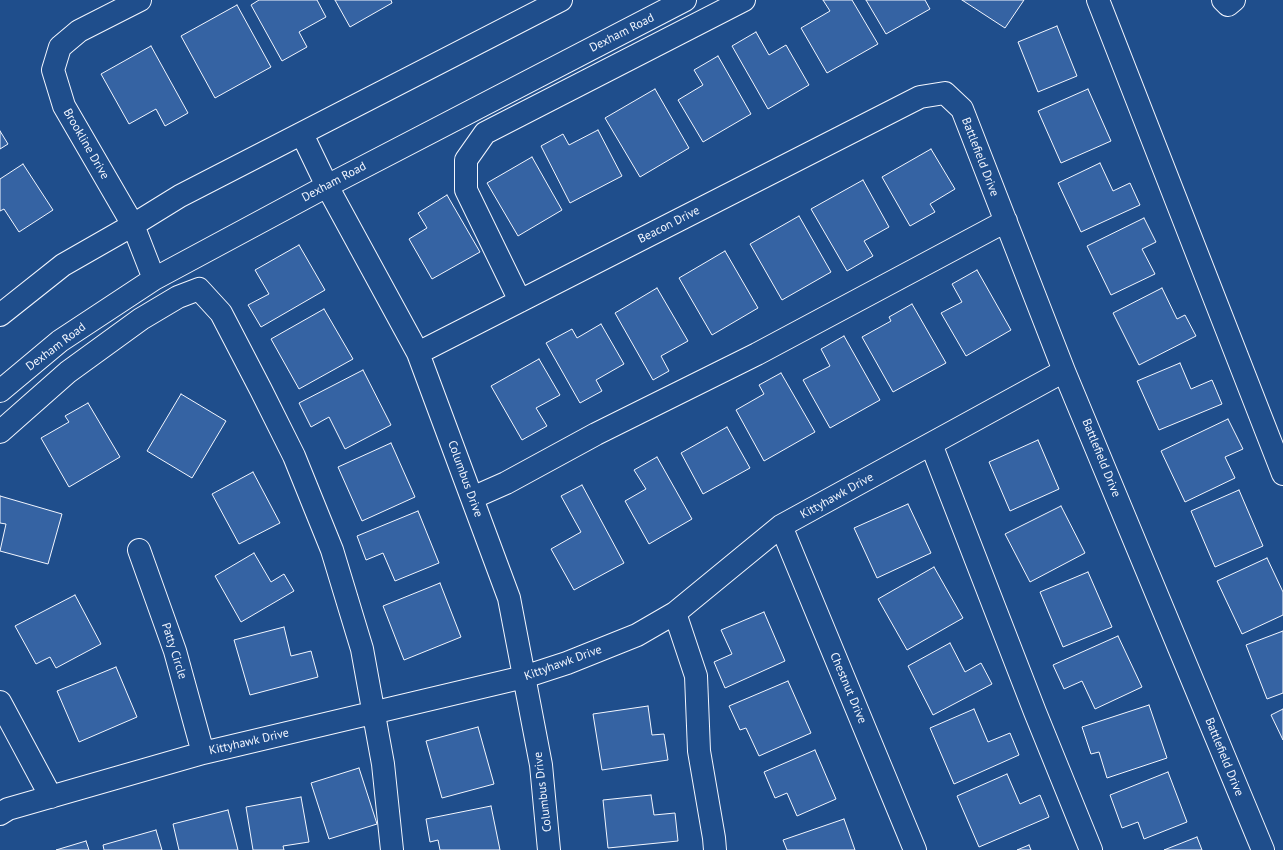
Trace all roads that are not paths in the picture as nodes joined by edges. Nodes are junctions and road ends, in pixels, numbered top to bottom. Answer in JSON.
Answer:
{"nodes":[{"id":1,"x":140,"y":0,"type":"edge"},
{"id":2,"x":561,"y":0,"type":"edge"},
{"id":3,"x":685,"y":0,"type":"edge"},
{"id":4,"x":744,"y":0,"type":"edge"},
{"id":5,"x":1098,"y":0,"type":"edge"},
{"id":6,"x":1223,"y":0,"type":"edge"},
{"id":7,"x":1234,"y":0,"type":"edge"},
{"id":8,"x":920,"y":97,"type":"joint"},
{"id":9,"x":302,"y":134,"type":"junction"},
{"id":10,"x":327,"y":186,"type":"junction"},
{"id":11,"x":1006,"y":221,"type":"junction"},
{"id":12,"x":133,"y":225,"type":"junction"},
{"id":13,"x":154,"y":279,"type":"junction"},
{"id":14,"x":520,"y":301,"type":"junction"},
{"id":15,"x":0,"y":315,"type":"edge"},
{"id":16,"x":418,"y":353,"type":"junction"},
{"id":17,"x":1064,"y":371,"type":"junction"},
{"id":18,"x":0,"y":391,"type":"edge"},
{"id":19,"x":0,"y":432,"type":"edge"},
{"id":20,"x":931,"y":444,"type":"junction"},
{"id":21,"x":1283,"y":474,"type":"edge"},
{"id":22,"x":472,"y":498,"type":"junction"},
{"id":23,"x":781,"y":526,"type":"junction"},
{"id":24,"x":139,"y":550,"type":"dead end"},
{"id":25,"x":676,"y":613,"type":"junction"},
{"id":26,"x":524,"y":677,"type":"junction"},
{"id":27,"x":0,"y":702,"type":"edge"},
{"id":28,"x":373,"y":713,"type":"junction"},
{"id":29,"x":203,"y":753,"type":"junction"},
{"id":30,"x":51,"y":797,"type":"junction"},
{"id":31,"x":0,"y":814,"type":"edge"},
{"id":32,"x":392,"y":850,"type":"edge"},
{"id":33,"x":549,"y":850,"type":"edge"},
{"id":34,"x":715,"y":850,"type":"edge"},
{"id":35,"x":915,"y":850,"type":"edge"},
{"id":36,"x":1091,"y":850,"type":"edge"},
{"id":37,"x":1263,"y":850,"type":"edge"}],
"edges":[{"from":1,"to":12,"type":"street","name":"Brookline Drive"},
{"from":2,"to":9,"type":"street"},
{"from":3,"to":10,"type":"street","name":"Dexham Road"},
{"from":4,"to":14,"type":"street"},
{"from":5,"to":21,"type":"street"},
{"from":6,"to":7,"type":"street"},
{"from":8,"to":11,"type":"street","name":"Battlefield Drive"},
{"from":8,"to":14,"type":"street","name":"Beacon Drive"},
{"from":9,"to":10,"type":"street","name":"Columbus Drive"},
{"from":9,"to":12,"type":"street"},
{"from":10,"to":13,"type":"street","name":"Dexham Road"},
{"from":10,"to":16,"type":"street","name":"Columbus Drive"},
{"from":11,"to":17,"type":"street","name":"Battlefield Drive"},
{"from":11,"to":22,"type":"street"},
{"from":12,"to":13,"type":"street","name":"Brookline Drive"},
{"from":12,"to":15,"type":"street"},
{"from":13,"to":18,"type":"street","name":"Dexham Road"},
{"from":14,"to":16,"type":"street","name":"Beacon Drive"},
{"from":16,"to":22,"type":"street","name":"Columbus Drive"},
{"from":17,"to":20,"type":"street","name":"Kittyhawk Drive"},
{"from":17,"to":37,"type":"street","name":"Battlefield Drive"},
{"from":19,"to":28,"type":"street"},
{"from":20,"to":23,"type":"street","name":"Kittyhawk Drive"},
{"from":20,"to":36,"type":"street"},
{"from":22,"to":26,"type":"street","name":"Columbus Drive"},
{"from":23,"to":25,"type":"street","name":"Kittyhawk Drive"},
{"from":23,"to":35,"type":"street","name":"Chestnut Drive"},
{"from":24,"to":29,"type":"street","name":"Patty Circle"},
{"from":25,"to":26,"type":"street","name":"Kittyhawk Drive"},
{"from":25,"to":34,"type":"street"},
{"from":26,"to":28,"type":"street","name":"Kittyhawk Drive"},
{"from":26,"to":33,"type":"street","name":"Columbus Drive"},
{"from":27,"to":30,"type":"street"},
{"from":28,"to":29,"type":"street","name":"Kittyhawk Drive"},
{"from":28,"to":32,"type":"street"},
{"from":29,"to":30,"type":"street","name":"Kittyhawk Drive"},
{"from":30,"to":31,"type":"street","name":"Kittyhawk Drive"}]}
